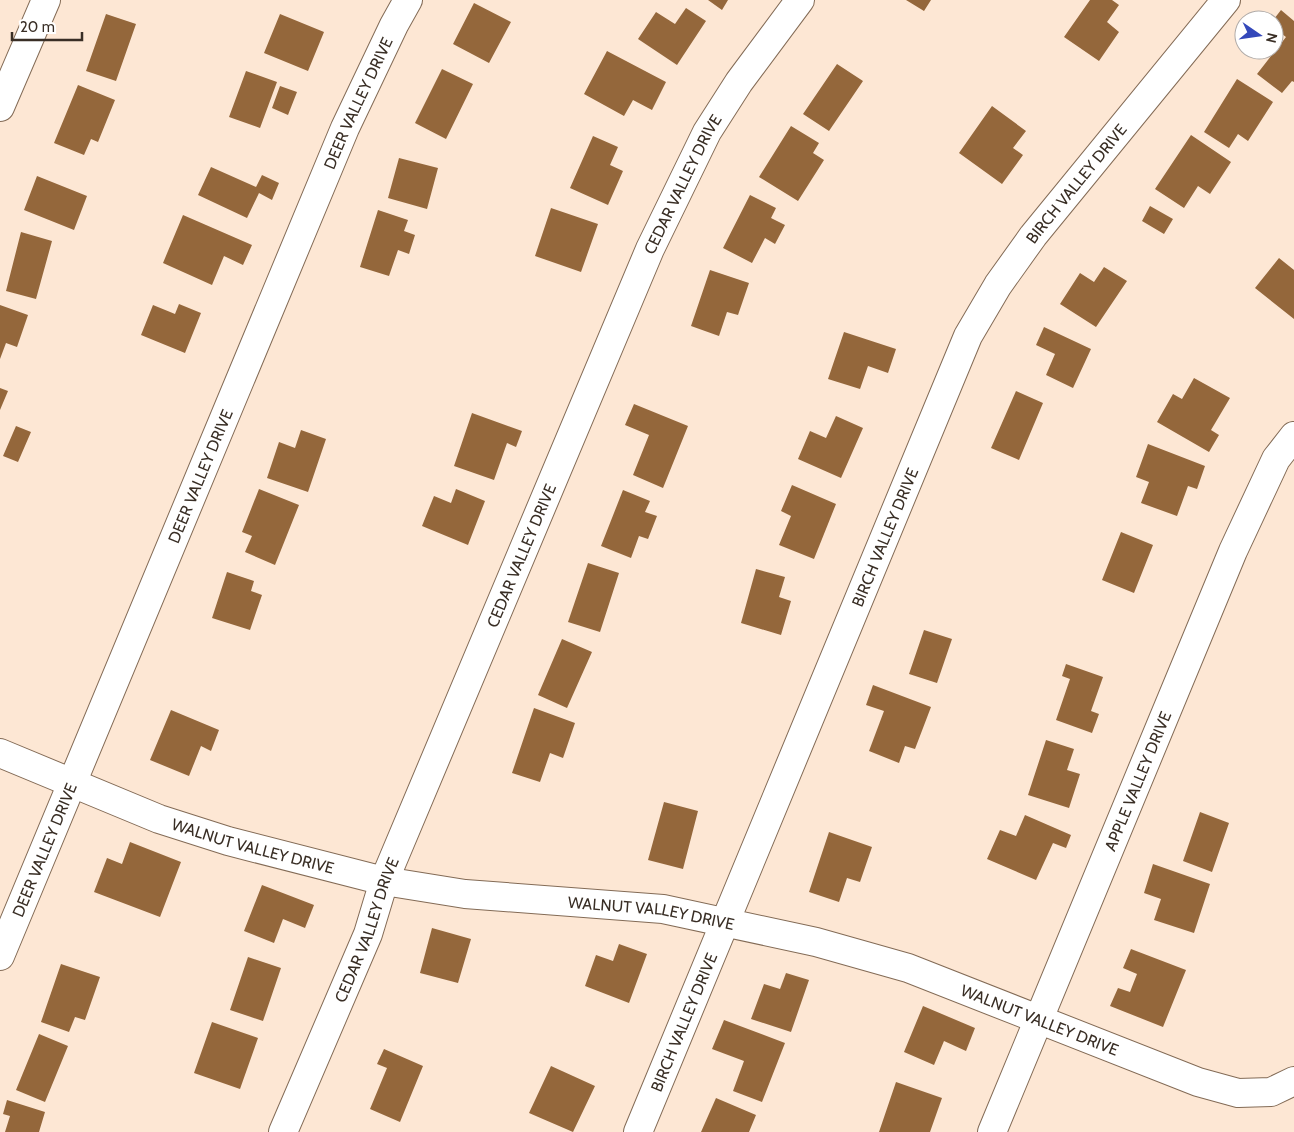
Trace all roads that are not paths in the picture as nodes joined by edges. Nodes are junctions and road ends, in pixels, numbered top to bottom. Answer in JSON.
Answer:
{"nodes":[{"id":1,"x":46,"y":0,"type":"edge"},
{"id":2,"x":408,"y":0,"type":"edge"},
{"id":3,"x":800,"y":0,"type":"edge"},
{"id":4,"x":1226,"y":0,"type":"edge"},
{"id":5,"x":0,"y":107,"type":"edge"},
{"id":6,"x":1294,"y":436,"type":"edge"},
{"id":7,"x":0,"y":753,"type":"edge"},
{"id":8,"x":72,"y":783,"type":"junction"},
{"id":9,"x":384,"y":881,"type":"junction"},
{"id":10,"x":724,"y":922,"type":"junction"},
{"id":11,"x":0,"y":956,"type":"edge"},
{"id":12,"x":1039,"y":1019,"type":"junction"},
{"id":13,"x":1294,"y":1081,"type":"edge"},
{"id":14,"x":283,"y":1132,"type":"edge"},
{"id":15,"x":638,"y":1132,"type":"edge"},
{"id":16,"x":992,"y":1132,"type":"edge"}],
"edges":[{"from":1,"to":5,"type":"street"},
{"from":2,"to":8,"type":"street","name":"DEER VALLEY DRIVE"},
{"from":3,"to":9,"type":"street","name":"CEDAR VALLEY DRIVE"},
{"from":4,"to":10,"type":"street","name":"BIRCH VALLEY DRIVE"},
{"from":6,"to":12,"type":"street","name":"APPLE VALLEY DRIVE"},
{"from":7,"to":8,"type":"street","name":"WALNUT VALLEY DRIVE"},
{"from":8,"to":9,"type":"street","name":"WALNUT VALLEY DRIVE"},
{"from":8,"to":11,"type":"street","name":"DEER VALLEY DRIVE"},
{"from":9,"to":10,"type":"street","name":"WALNUT VALLEY DRIVE"},
{"from":9,"to":14,"type":"street","name":"CEDAR VALLEY DRIVE"},
{"from":10,"to":12,"type":"street","name":"WALNUT VALLEY DRIVE"},
{"from":10,"to":15,"type":"street","name":"BIRCH VALLEY DRIVE"},
{"from":12,"to":13,"type":"street","name":"WALNUT VALLEY DRIVE"},
{"from":12,"to":16,"type":"street","name":"APPLE VALLEY DRIVE"}]}
